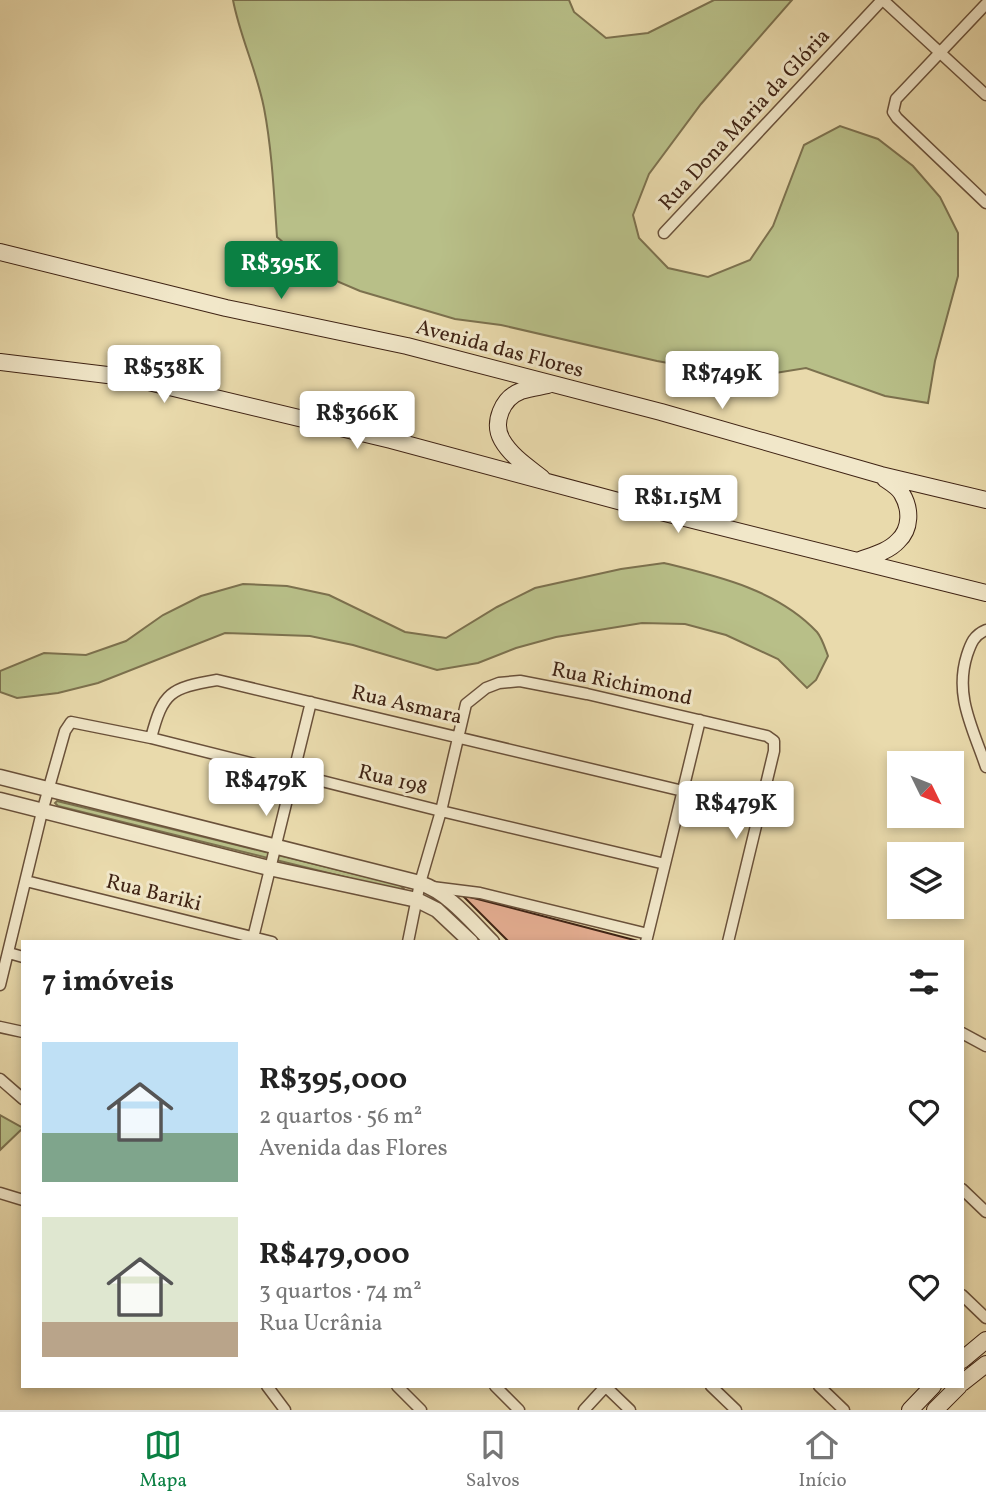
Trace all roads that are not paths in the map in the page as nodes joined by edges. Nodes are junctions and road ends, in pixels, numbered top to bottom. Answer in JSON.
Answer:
{"nodes":[{"id":1,"x":882,"y":0,"type":"edge"},
{"id":2,"x":986,"y":4,"type":"edge"},
{"id":3,"x":941,"y":52,"type":"junction"},
{"id":4,"x":986,"y":95,"type":"edge"},
{"id":5,"x":986,"y":203,"type":"edge"},
{"id":6,"x":664,"y":233,"type":"dead end"},
{"id":7,"x":0,"y":252,"type":"edge"},
{"id":8,"x":0,"y":362,"type":"edge"},
{"id":9,"x":554,"y":384,"type":"junction"},
{"id":10,"x":881,"y":475,"type":"junction"},
{"id":11,"x":546,"y":482,"type":"junction"},
{"id":12,"x":986,"y":500,"type":"edge"},
{"id":13,"x":857,"y":561,"type":"junction"},
{"id":14,"x":986,"y":593,"type":"edge"},
{"id":15,"x":986,"y":630,"type":"edge"},
{"id":16,"x":311,"y":702,"type":"junction"},
{"id":17,"x":700,"y":720,"type":"junction"},
{"id":18,"x":457,"y":736,"type":"junction"},
{"id":19,"x":150,"y":738,"type":"junction"},
{"id":20,"x":986,"y":767,"type":"edge"},
{"id":21,"x":292,"y":774,"type":"junction"},
{"id":22,"x":0,"y":777,"type":"edge"},
{"id":23,"x":48,"y":790,"type":"junction"},
{"id":24,"x":683,"y":791,"type":"junction"},
{"id":25,"x":0,"y":800,"type":"edge"},
{"id":26,"x":441,"y":811,"type":"junction"},
{"id":27,"x":42,"y":812,"type":"junction"},
{"id":28,"x":275,"y":846,"type":"junction"},
{"id":29,"x":664,"y":864,"type":"junction"},
{"id":30,"x":269,"y":868,"type":"junction"},
{"id":31,"x":26,"y":881,"type":"junction"},
{"id":32,"x":426,"y":885,"type":"junction"},
{"id":33,"x":417,"y":900,"type":"junction"},
{"id":34,"x":647,"y":938,"type":"edge"},
{"id":35,"x":252,"y":939,"type":"edge"},
{"id":36,"x":408,"y":940,"type":"edge"},
{"id":37,"x":469,"y":940,"type":"edge"},
{"id":38,"x":490,"y":940,"type":"edge"},
{"id":39,"x":728,"y":940,"type":"edge"},
{"id":40,"x":9,"y":953,"type":"junction"},
{"id":41,"x":21,"y":956,"type":"edge"},
{"id":42,"x":0,"y":985,"type":"edge"},
{"id":43,"x":0,"y":1027,"type":"edge"},
{"id":44,"x":21,"y":1032,"type":"edge"},
{"id":45,"x":964,"y":1034,"type":"edge"},
{"id":46,"x":986,"y":1046,"type":"edge"},
{"id":47,"x":0,"y":1079,"type":"edge"},
{"id":48,"x":21,"y":1097,"type":"edge"},
{"id":49,"x":964,"y":1191,"type":"edge"},
{"id":50,"x":0,"y":1193,"type":"edge"},
{"id":51,"x":21,"y":1199,"type":"edge"},
{"id":52,"x":986,"y":1212,"type":"edge"},
{"id":53,"x":964,"y":1297,"type":"edge"},
{"id":54,"x":986,"y":1318,"type":"edge"},
{"id":55,"x":986,"y":1340,"type":"edge"},
{"id":56,"x":964,"y":1358,"type":"edge"},
{"id":57,"x":986,"y":1364,"type":"edge"},
{"id":58,"x":964,"y":1381,"type":"edge"},
{"id":59,"x":268,"y":1388,"type":"edge"},
{"id":60,"x":399,"y":1388,"type":"edge"},
{"id":61,"x":497,"y":1388,"type":"edge"},
{"id":62,"x":604,"y":1388,"type":"edge"},
{"id":63,"x":608,"y":1388,"type":"edge"},
{"id":64,"x":713,"y":1388,"type":"edge"},
{"id":65,"x":822,"y":1388,"type":"edge"},
{"id":66,"x":930,"y":1388,"type":"edge"},
{"id":67,"x":932,"y":1388,"type":"edge"},
{"id":68,"x":956,"y":1388,"type":"edge"},
{"id":69,"x":940,"y":1405,"type":"edge"},
{"id":70,"x":285,"y":1410,"type":"edge"},
{"id":71,"x":421,"y":1410,"type":"edge"},
{"id":72,"x":519,"y":1410,"type":"edge"},
{"id":73,"x":584,"y":1410,"type":"edge"},
{"id":74,"x":630,"y":1410,"type":"edge"},
{"id":75,"x":736,"y":1410,"type":"edge"},
{"id":76,"x":844,"y":1410,"type":"edge"},
{"id":77,"x":910,"y":1410,"type":"edge"}],
"edges":[{"from":1,"to":3,"type":"street"},
{"from":1,"to":6,"type":"street","name":"Rua Dona Maria da Glória"},
{"from":2,"to":3,"type":"street"},
{"from":3,"to":4,"type":"street"},
{"from":3,"to":5,"type":"street"},
{"from":7,"to":9,"type":"main road","name":"Avenida das Flores"},
{"from":8,"to":11,"type":"main road"},
{"from":9,"to":10,"type":"main road","name":"Avenida das Flores"},
{"from":9,"to":11,"type":"main road"},
{"from":10,"to":12,"type":"main road","name":"Avenida das Flores"},
{"from":10,"to":13,"type":"main road"},
{"from":11,"to":13,"type":"main road"},
{"from":13,"to":14,"type":"main road"},
{"from":15,"to":20,"type":"street"},
{"from":16,"to":18,"type":"street","name":"Rua Asmara"},
{"from":16,"to":19,"type":"street","name":"Rua Asmara"},
{"from":16,"to":21,"type":"street"},
{"from":17,"to":18,"type":"street","name":"Rua Richimond"},
{"from":17,"to":24,"type":"street"},
{"from":17,"to":39,"type":"street","name":"Rua Richimond"},
{"from":18,"to":24,"type":"street","name":"Rua Asmara"},
{"from":18,"to":26,"type":"street"},
{"from":19,"to":21,"type":"street","name":"Rua 198"},
{"from":19,"to":23,"type":"street","name":"Rua 198"},
{"from":21,"to":26,"type":"street","name":"Rua 198"},
{"from":21,"to":28,"type":"street"},
{"from":22,"to":23,"type":"street"},
{"from":23,"to":27,"type":"street"},
{"from":23,"to":28,"type":"street"},
{"from":24,"to":29,"type":"street"},
{"from":25,"to":27,"type":"street"},
{"from":26,"to":29,"type":"street","name":"Rua 198"},
{"from":26,"to":32,"type":"street"},
{"from":27,"to":30,"type":"street"},
{"from":27,"to":31,"type":"street"},
{"from":28,"to":30,"type":"street"},
{"from":28,"to":32,"type":"street"},
{"from":29,"to":34,"type":"street"},
{"from":30,"to":33,"type":"street"},
{"from":30,"to":35,"type":"street"},
{"from":31,"to":35,"type":"street","name":"Rua Bariki"},
{"from":31,"to":40,"type":"street"},
{"from":32,"to":33,"type":"street"},
{"from":32,"to":34,"type":"street"},
{"from":32,"to":38,"type":"street"},
{"from":33,"to":36,"type":"street"},
{"from":33,"to":37,"type":"street"},
{"from":40,"to":41,"type":"street"},
{"from":40,"to":42,"type":"street"},
{"from":43,"to":44,"type":"street"},
{"from":45,"to":46,"type":"street"},
{"from":47,"to":48,"type":"street"},
{"from":49,"to":52,"type":"street"},
{"from":50,"to":51,"type":"street"},
{"from":53,"to":54,"type":"street"},
{"from":55,"to":56,"type":"main road"},
{"from":57,"to":58,"type":"main road"},
{"from":59,"to":70,"type":"street"},
{"from":60,"to":71,"type":"street"},
{"from":61,"to":72,"type":"street"},
{"from":62,"to":73,"type":"street"},
{"from":63,"to":74,"type":"street"},
{"from":64,"to":75,"type":"street"},
{"from":65,"to":76,"type":"street"},
{"from":66,"to":77,"type":"main road"},
{"from":67,"to":69,"type":"street"},
{"from":68,"to":69,"type":"main road"}]}
